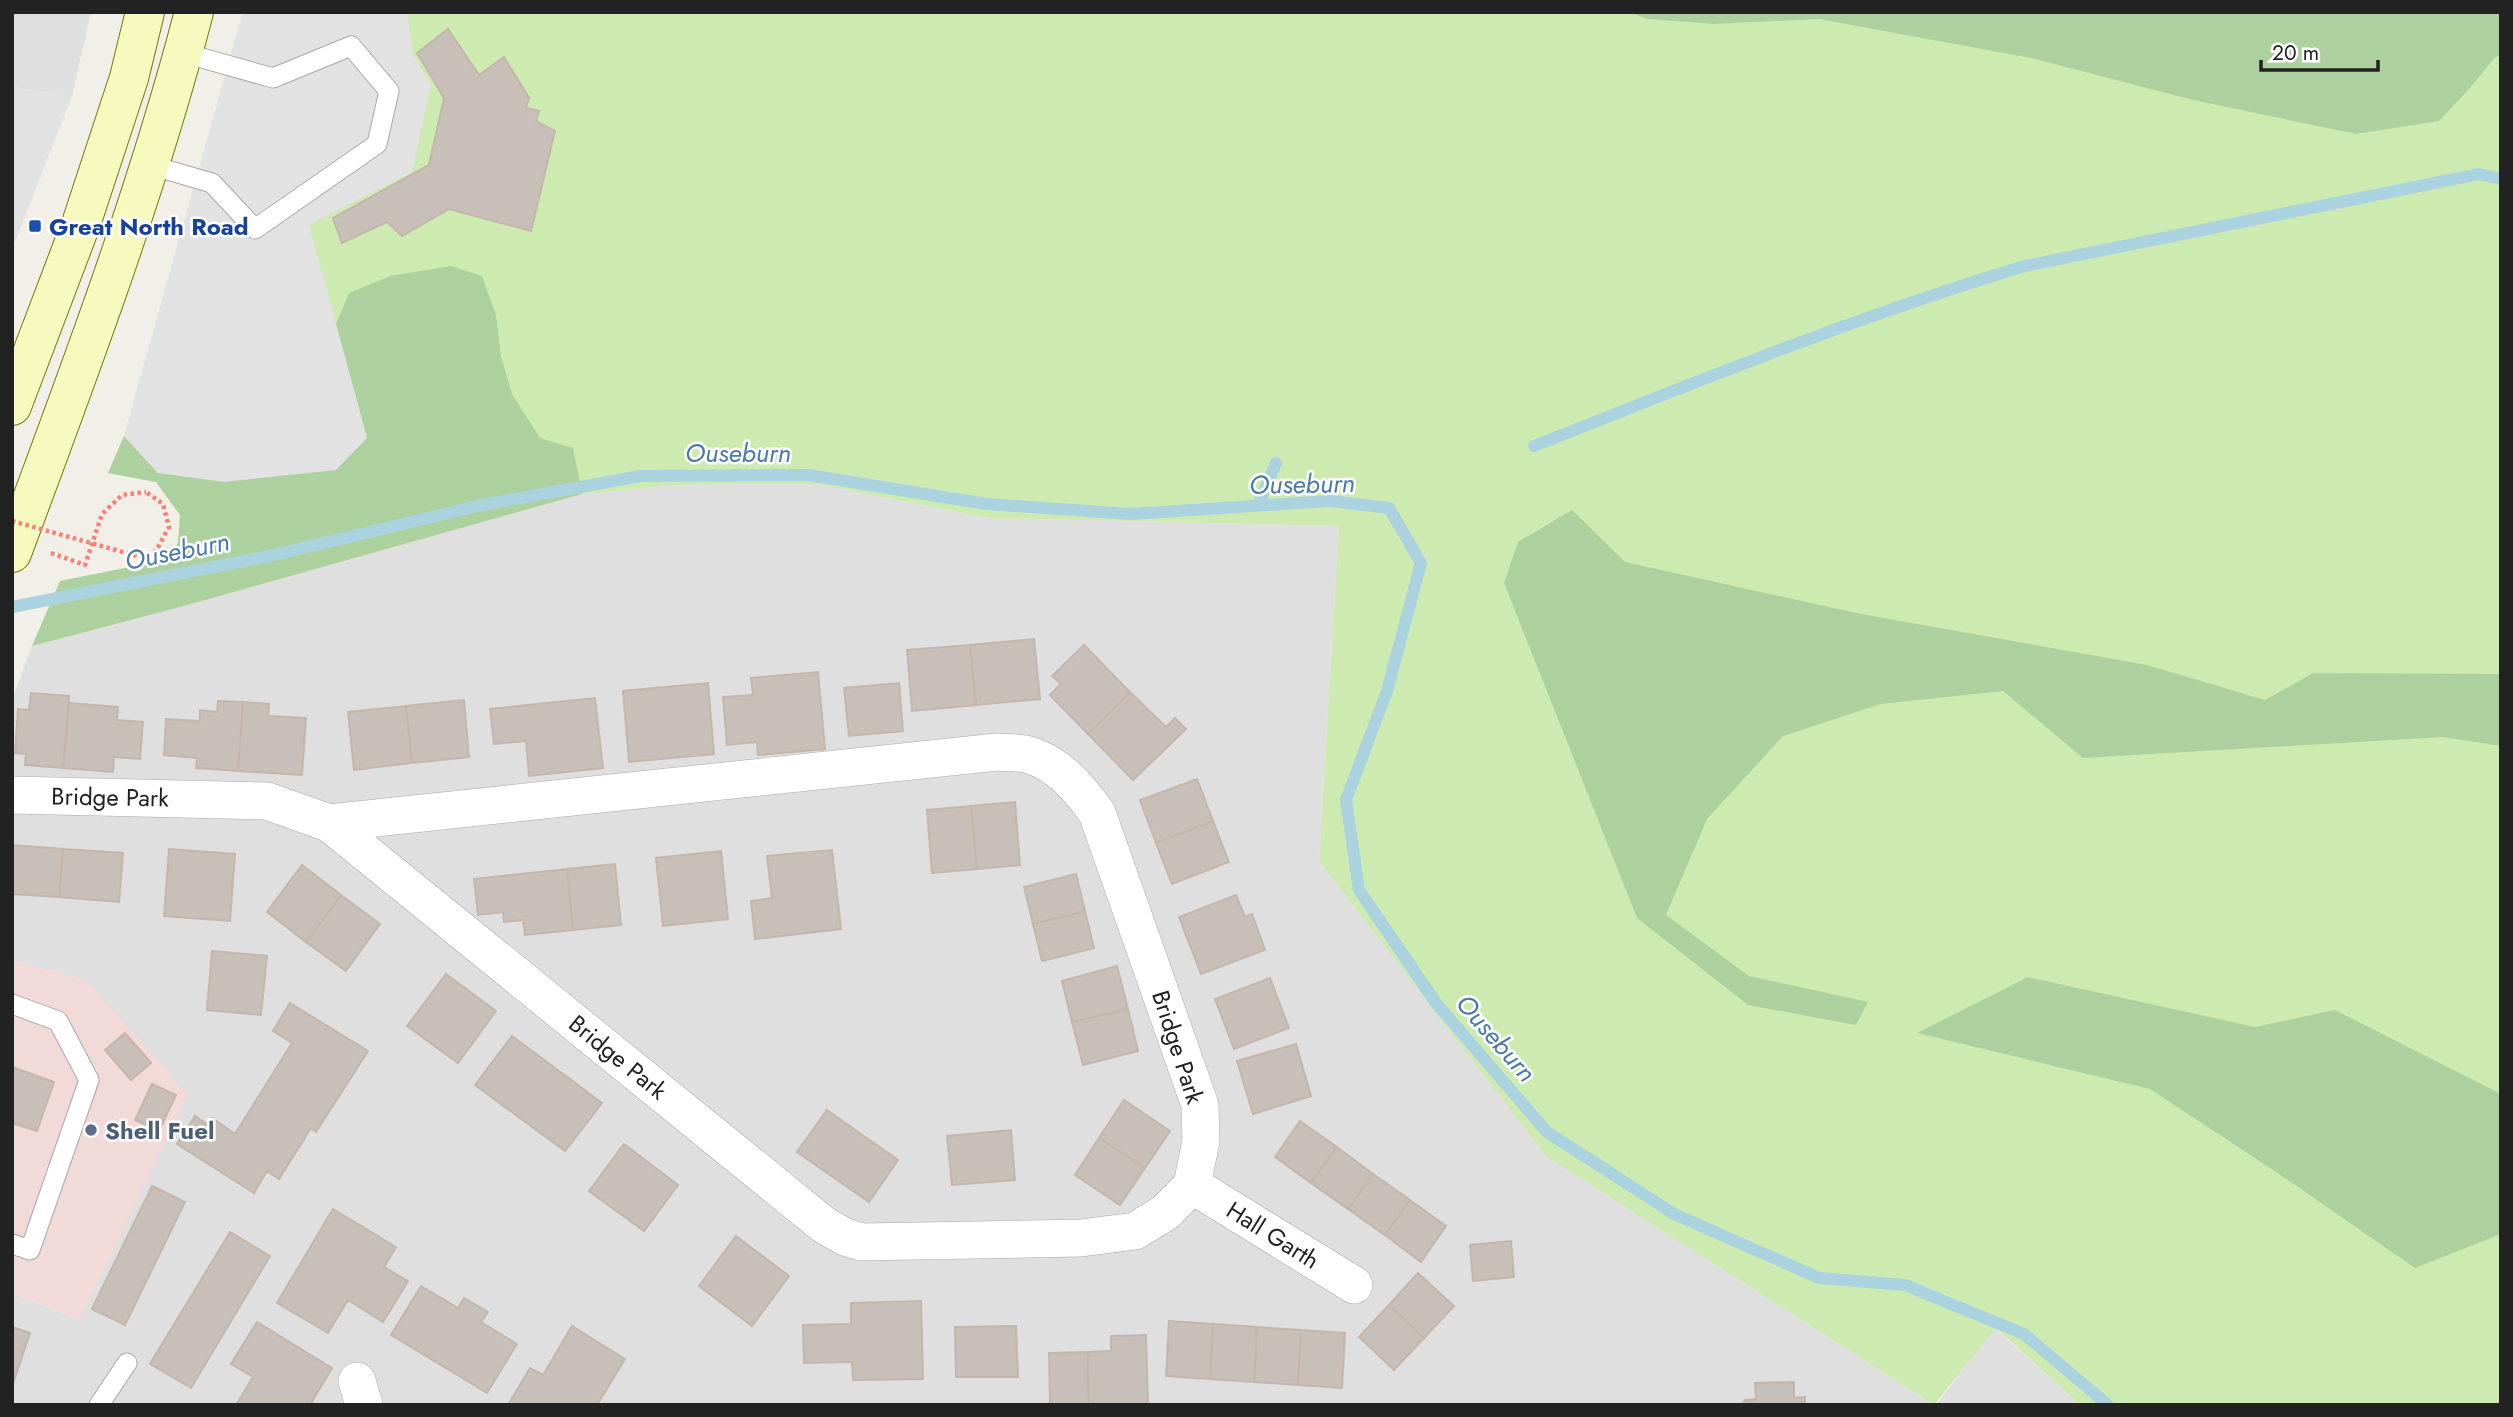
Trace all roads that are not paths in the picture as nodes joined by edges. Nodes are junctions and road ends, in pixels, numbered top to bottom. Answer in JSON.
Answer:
{"nodes":[{"id":1,"x":145,"y":12,"type":"edge"},
{"id":2,"x":194,"y":12,"type":"edge"},
{"id":3,"x":184,"y":53,"type":"junction"},
{"id":4,"x":150,"y":165,"type":"junction"},
{"id":5,"x":12,"y":406,"type":"edge"},
{"id":6,"x":28,"y":551,"type":"edge"},
{"id":7,"x":12,"y":795,"type":"edge"},
{"id":8,"x":329,"y":823,"type":"junction"},
{"id":9,"x":12,"y":1004,"type":"edge"},
{"id":10,"x":1192,"y":1185,"type":"junction"},
{"id":11,"x":12,"y":1244,"type":"edge"},
{"id":12,"x":1354,"y":1285,"type":"dead end"},
{"id":13,"x":127,"y":1363,"type":"dead end"},
{"id":14,"x":99,"y":1405,"type":"edge"}],
"edges":[{"from":1,"to":5,"type":"main road"},
{"from":2,"to":3,"type":"main road"},
{"from":3,"to":4,"type":"main road"},
{"from":3,"to":4,"type":"lane"},
{"from":4,"to":6,"type":"main road"},
{"from":7,"to":8,"type":"street","name":"Bridge Park"},
{"from":8,"to":10,"type":"street","name":"Bridge Park"},
{"from":8,"to":10,"type":"street","name":"Bridge Park"},
{"from":9,"to":11,"type":"lane"},
{"from":10,"to":12,"type":"street","name":"Hall Garth"},
{"from":13,"to":14,"type":"lane"}]}
